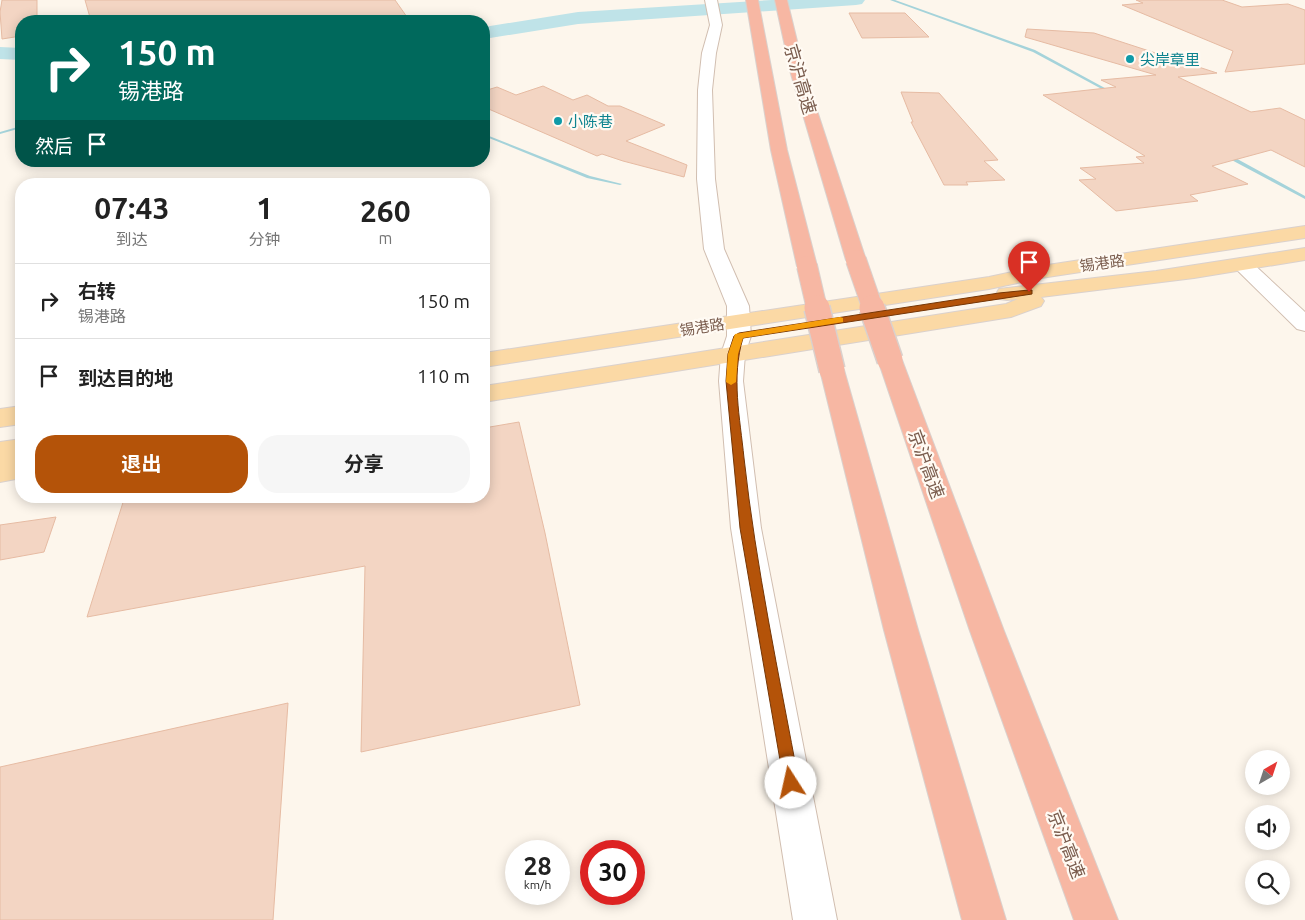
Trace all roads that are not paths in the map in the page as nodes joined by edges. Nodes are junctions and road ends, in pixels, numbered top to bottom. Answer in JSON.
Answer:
{"nodes":[{"id":1,"x":752,"y":0,"type":"edge"},
{"id":2,"x":781,"y":0,"type":"edge"},
{"id":3,"x":712,"y":7,"type":"edge"},
{"id":4,"x":1305,"y":232,"type":"edge"},
{"id":5,"x":1305,"y":254,"type":"edge"},
{"id":6,"x":1250,"y":263,"type":"junction"},
{"id":7,"x":1305,"y":307,"type":"edge"},
{"id":8,"x":1305,"y":324,"type":"edge"},
{"id":9,"x":737,"y":329,"type":"junction"},
{"id":10,"x":490,"y":344,"type":"edge"},
{"id":11,"x":490,"y":359,"type":"edge"},
{"id":12,"x":490,"y":375,"type":"edge"},
{"id":13,"x":490,"y":392,"type":"edge"},
{"id":14,"x":15,"y":416,"type":"edge"},
{"id":15,"x":0,"y":418,"type":"edge"},
{"id":16,"x":15,"y":432,"type":"edge"},
{"id":17,"x":0,"y":435,"type":"edge"},
{"id":18,"x":15,"y":450,"type":"edge"},
{"id":19,"x":0,"y":452,"type":"edge"},
{"id":20,"x":15,"y":469,"type":"edge"},
{"id":21,"x":0,"y":472,"type":"edge"},
{"id":22,"x":815,"y":920,"type":"edge"},
{"id":23,"x":984,"y":920,"type":"edge"},
{"id":24,"x":1096,"y":920,"type":"edge"}],
"edges":[{"from":1,"to":23,"type":"highway","name":"京沪高速","bridge":true},
{"from":2,"to":24,"type":"highway","name":"京沪高速","bridge":true},
{"from":3,"to":9,"type":"street"},
{"from":4,"to":9,"type":"main road","name":"锡港路"},
{"from":5,"to":6,"type":"main road","name":"锡港路"},
{"from":6,"to":7,"type":"street"},
{"from":6,"to":8,"type":"street"},
{"from":6,"to":9,"type":"main road","name":"锡港路"},
{"from":9,"to":10,"type":"main road"},
{"from":9,"to":11,"type":"main road","name":"锡港路"},
{"from":9,"to":12,"type":"main road","name":"锡港路"},
{"from":9,"to":13,"type":"main road"},
{"from":9,"to":22,"type":"street"},
{"from":14,"to":15,"type":"main road"},
{"from":16,"to":17,"type":"main road"},
{"from":18,"to":19,"type":"main road"},
{"from":20,"to":21,"type":"main road"}]}
